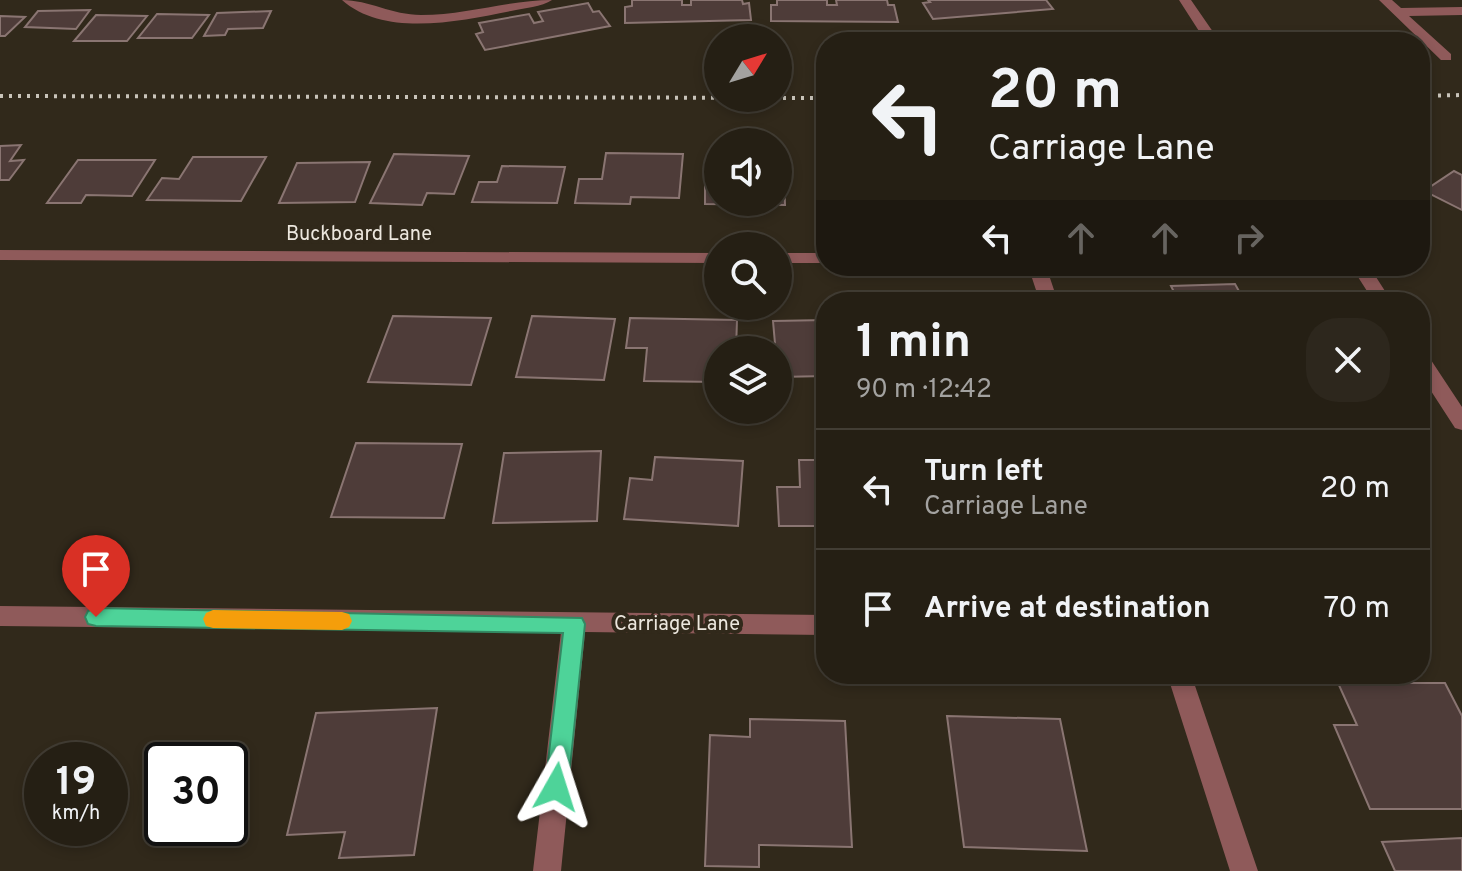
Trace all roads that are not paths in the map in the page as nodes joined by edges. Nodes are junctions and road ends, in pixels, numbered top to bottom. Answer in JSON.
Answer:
{"nodes":[{"id":1,"x":348,"y":0,"type":"edge"},
{"id":2,"x":546,"y":0,"type":"edge"},
{"id":3,"x":1185,"y":0,"type":"edge"},
{"id":4,"x":1385,"y":0,"type":"edge"},
{"id":5,"x":1462,"y":11,"type":"edge"},
{"id":6,"x":1398,"y":12,"type":"junction"},
{"id":7,"x":1206,"y":32,"type":"edge"},
{"id":8,"x":1419,"y":32,"type":"edge"},
{"id":9,"x":1430,"y":42,"type":"edge"},
{"id":10,"x":1446,"y":57,"type":"dead end"},
{"id":11,"x":0,"y":255,"type":"edge"},
{"id":12,"x":704,"y":258,"type":"edge"},
{"id":13,"x":792,"y":258,"type":"edge"},
{"id":14,"x":816,"y":258,"type":"edge"},
{"id":15,"x":1430,"y":374,"type":"edge"},
{"id":16,"x":1462,"y":423,"type":"edge"},
{"id":17,"x":0,"y":616,"type":"edge"},
{"id":18,"x":574,"y":624,"type":"junction"},
{"id":19,"x":816,"y":625,"type":"edge"},
{"id":20,"x":1182,"y":684,"type":"edge"},
{"id":21,"x":547,"y":871,"type":"edge"},
{"id":22,"x":1244,"y":871,"type":"edge"}],
"edges":[{"from":1,"to":2,"type":"street"},
{"from":3,"to":7,"type":"street"},
{"from":4,"to":6,"type":"street"},
{"from":5,"to":6,"type":"street"},
{"from":6,"to":8,"type":"street"},
{"from":9,"to":10,"type":"street"},
{"from":11,"to":12,"type":"street","name":"Buckboard Lane"},
{"from":13,"to":14,"type":"street"},
{"from":15,"to":16,"type":"street"},
{"from":17,"to":18,"type":"street","name":"Carriage Lane"},
{"from":18,"to":19,"type":"street","name":"Carriage Lane"},
{"from":18,"to":21,"type":"street"},
{"from":20,"to":22,"type":"street"}]}
